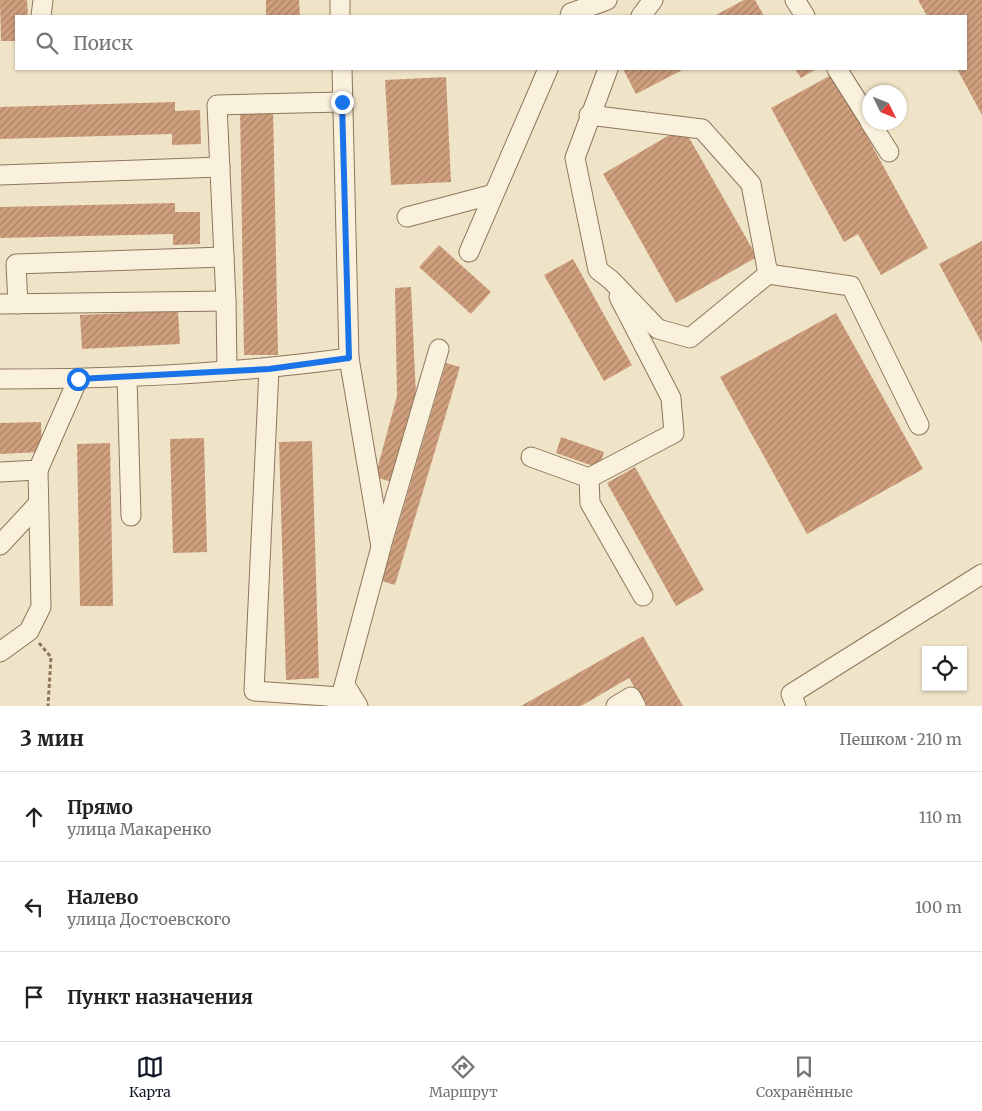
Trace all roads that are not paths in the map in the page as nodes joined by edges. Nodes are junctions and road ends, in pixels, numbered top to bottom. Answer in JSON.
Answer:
{"nodes":[{"id":1,"x":43,"y":0,"type":"edge"},
{"id":2,"x":340,"y":0,"type":"edge"},
{"id":3,"x":607,"y":0,"type":"edge"},
{"id":4,"x":653,"y":0,"type":"edge"},
{"id":5,"x":795,"y":0,"type":"edge"},
{"id":6,"x":41,"y":15,"type":"edge"},
{"id":7,"x":340,"y":15,"type":"edge"},
{"id":8,"x":570,"y":15,"type":"edge"},
{"id":9,"x":642,"y":15,"type":"edge"},
{"id":10,"x":804,"y":15,"type":"edge"},
{"id":11,"x":342,"y":70,"type":"edge"},
{"id":12,"x":548,"y":70,"type":"edge"},
{"id":13,"x":608,"y":70,"type":"edge"},
{"id":14,"x":838,"y":70,"type":"edge"},
{"id":15,"x":342,"y":102,"type":"junction"},
{"id":16,"x":862,"y":109,"type":"edge"},
{"id":17,"x":589,"y":115,"type":"junction"},
{"id":18,"x":875,"y":130,"type":"edge"},
{"id":19,"x":888,"y":152,"type":"dead end"},
{"id":20,"x":220,"y":167,"type":"junction"},
{"id":21,"x":0,"y":175,"type":"edge"},
{"id":22,"x":494,"y":194,"type":"junction"},
{"id":23,"x":407,"y":217,"type":"dead end"},
{"id":24,"x":469,"y":252,"type":"dead end"},
{"id":25,"x":224,"y":257,"type":"junction"},
{"id":26,"x":768,"y":274,"type":"junction"},
{"id":27,"x":611,"y":280,"type":"junction"},
{"id":28,"x":226,"y":301,"type":"junction"},
{"id":29,"x":9,"y":304,"type":"edge"},
{"id":30,"x":439,"y":349,"type":"dead end"},
{"id":31,"x":349,"y":358,"type":"junction"},
{"id":32,"x":269,"y":369,"type":"junction"},
{"id":33,"x":227,"y":371,"type":"junction"},
{"id":34,"x":127,"y":377,"type":"junction"},
{"id":35,"x":0,"y":379,"type":"edge"},
{"id":36,"x":78,"y":379,"type":"junction"},
{"id":37,"x":920,"y":425,"type":"dead end"},
{"id":38,"x":531,"y":457,"type":"dead end"},
{"id":39,"x":38,"y":470,"type":"junction"},
{"id":40,"x":0,"y":472,"type":"edge"},
{"id":41,"x":589,"y":478,"type":"junction"},
{"id":42,"x":38,"y":504,"type":"junction"},
{"id":43,"x":131,"y":516,"type":"dead end"},
{"id":44,"x":0,"y":545,"type":"edge"},
{"id":45,"x":381,"y":547,"type":"junction"},
{"id":46,"x":982,"y":574,"type":"edge"},
{"id":47,"x":643,"y":596,"type":"dead end"},
{"id":48,"x":0,"y":652,"type":"edge"},
{"id":49,"x":345,"y":698,"type":"edge"},
{"id":50,"x":616,"y":706,"type":"edge"},
{"id":51,"x":636,"y":706,"type":"edge"},
{"id":52,"x":796,"y":706,"type":"edge"}],
"edges":[{"from":1,"to":6,"type":"street"},
{"from":2,"to":7,"type":"street"},
{"from":3,"to":8,"type":"street"},
{"from":4,"to":9,"type":"street"},
{"from":5,"to":10,"type":"street"},
{"from":11,"to":15,"type":"street"},
{"from":12,"to":22,"type":"street"},
{"from":13,"to":17,"type":"street"},
{"from":14,"to":16,"type":"street"},
{"from":15,"to":20,"type":"street"},
{"from":15,"to":31,"type":"street"},
{"from":17,"to":26,"type":"street"},
{"from":17,"to":27,"type":"street"},
{"from":18,"to":19,"type":"street"},
{"from":20,"to":21,"type":"street"},
{"from":20,"to":25,"type":"street"},
{"from":22,"to":23,"type":"street"},
{"from":22,"to":24,"type":"street"},
{"from":25,"to":28,"type":"street"},
{"from":25,"to":29,"type":"street"},
{"from":26,"to":27,"type":"street"},
{"from":26,"to":37,"type":"street"},
{"from":27,"to":41,"type":"street"},
{"from":28,"to":29,"type":"street"},
{"from":28,"to":33,"type":"street"},
{"from":30,"to":45,"type":"street"},
{"from":31,"to":32,"type":"street"},
{"from":31,"to":45,"type":"street"},
{"from":32,"to":33,"type":"street"},
{"from":32,"to":49,"type":"street"},
{"from":33,"to":34,"type":"street"},
{"from":34,"to":36,"type":"street"},
{"from":34,"to":43,"type":"street"},
{"from":35,"to":36,"type":"street"},
{"from":36,"to":39,"type":"street"},
{"from":38,"to":41,"type":"street"},
{"from":39,"to":40,"type":"street"},
{"from":39,"to":42,"type":"street"},
{"from":41,"to":47,"type":"street"},
{"from":42,"to":44,"type":"street"},
{"from":42,"to":48,"type":"street"},
{"from":45,"to":49,"type":"street"},
{"from":46,"to":52,"type":"street"},
{"from":50,"to":51,"type":"street"}]}
